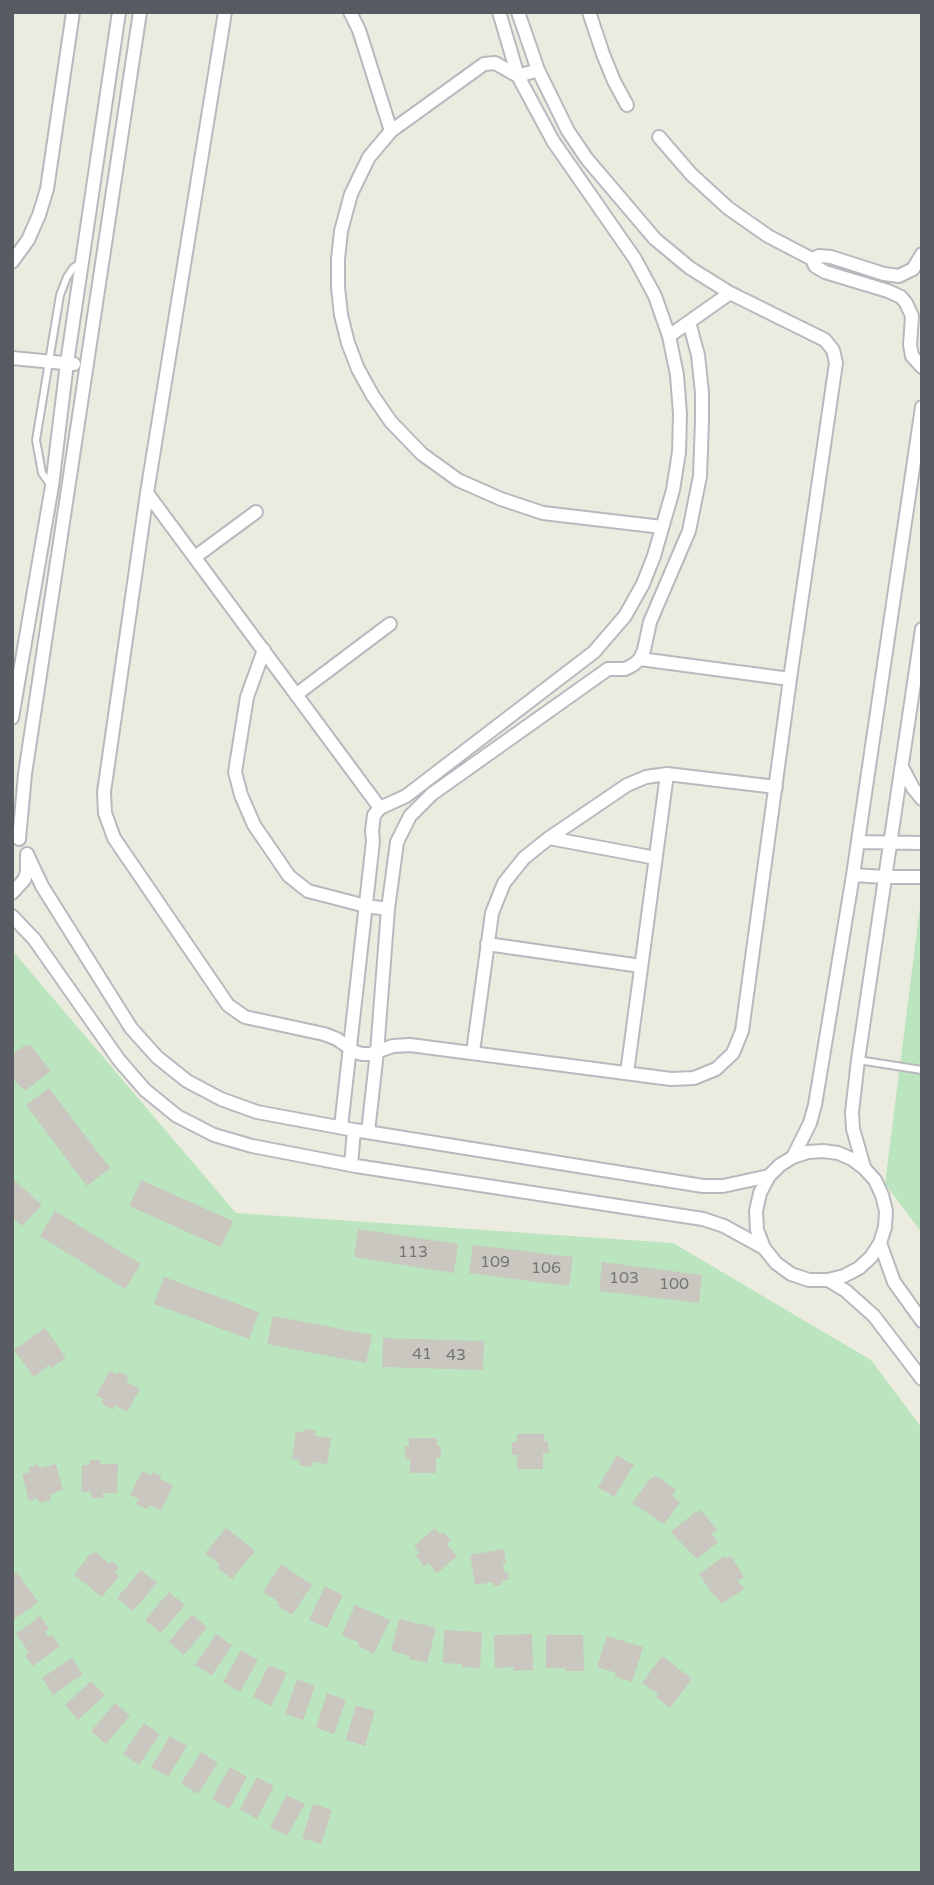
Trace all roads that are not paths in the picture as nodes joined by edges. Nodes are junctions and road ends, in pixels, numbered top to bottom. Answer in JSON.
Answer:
{"nodes":[{"id":1,"x":73,"y":12,"type":"edge"},
{"id":2,"x":118,"y":12,"type":"edge"},
{"id":3,"x":139,"y":12,"type":"edge"},
{"id":4,"x":225,"y":12,"type":"edge"},
{"id":5,"x":349,"y":12,"type":"edge"},
{"id":6,"x":499,"y":12,"type":"edge"},
{"id":7,"x":518,"y":12,"type":"edge"},
{"id":8,"x":589,"y":12,"type":"edge"},
{"id":9,"x":538,"y":70,"type":"junction"},
{"id":10,"x":518,"y":76,"type":"junction"},
{"id":11,"x":628,"y":105,"type":"dead end"},
{"id":12,"x":391,"y":131,"type":"junction"},
{"id":13,"x":659,"y":137,"type":"dead end"},
{"id":14,"x":922,"y":254,"type":"edge"},
{"id":15,"x":812,"y":259,"type":"junction"},
{"id":16,"x":83,"y":261,"type":"junction"},
{"id":17,"x":12,"y":262,"type":"edge"},
{"id":18,"x":730,"y":293,"type":"junction"},
{"id":19,"x":689,"y":322,"type":"junction"},
{"id":20,"x":669,"y":336,"type":"junction"},
{"id":21,"x":12,"y":358,"type":"edge"},
{"id":22,"x":48,"y":362,"type":"junction"},
{"id":23,"x":67,"y":363,"type":"junction"},
{"id":24,"x":86,"y":366,"type":"junction"},
{"id":25,"x":922,"y":367,"type":"edge"},
{"id":26,"x":922,"y":407,"type":"edge"},
{"id":27,"x":52,"y":486,"type":"junction"},
{"id":28,"x":147,"y":493,"type":"junction"},
{"id":29,"x":256,"y":512,"type":"dead end"},
{"id":30,"x":662,"y":527,"type":"junction"},
{"id":31,"x":195,"y":557,"type":"junction"},
{"id":32,"x":390,"y":624,"type":"dead end"},
{"id":33,"x":922,"y":629,"type":"edge"},
{"id":34,"x":264,"y":650,"type":"junction"},
{"id":35,"x":594,"y":652,"type":"junction"},
{"id":36,"x":640,"y":659,"type":"junction"},
{"id":37,"x":608,"y":669,"type":"junction"},
{"id":38,"x":790,"y":679,"type":"junction"},
{"id":39,"x":297,"y":694,"type":"junction"},
{"id":40,"x":12,"y":718,"type":"edge"},
{"id":41,"x":902,"y":766,"type":"junction"},
{"id":42,"x":667,"y":774,"type":"junction"},
{"id":43,"x":776,"y":787,"type":"junction"},
{"id":44,"x":922,"y":799,"type":"edge"},
{"id":45,"x":380,"y":808,"type":"junction"},
{"id":46,"x":16,"y":836,"type":"edge"},
{"id":47,"x":549,"y":838,"type":"junction"},
{"id":48,"x":373,"y":841,"type":"junction"},
{"id":49,"x":397,"y":842,"type":"junction"},
{"id":50,"x":858,"y":842,"type":"junction"},
{"id":51,"x":890,"y":843,"type":"junction"},
{"id":52,"x":922,"y":843,"type":"edge"},
{"id":53,"x":27,"y":854,"type":"junction"},
{"id":54,"x":656,"y":858,"type":"junction"},
{"id":55,"x":853,"y":875,"type":"junction"},
{"id":56,"x":885,"y":877,"type":"junction"},
{"id":57,"x":922,"y":877,"type":"edge"},
{"id":58,"x":12,"y":893,"type":"edge"},
{"id":59,"x":366,"y":906,"type":"junction"},
{"id":60,"x":388,"y":909,"type":"junction"},
{"id":61,"x":12,"y":916,"type":"edge"},
{"id":62,"x":487,"y":944,"type":"junction"},
{"id":63,"x":641,"y":966,"type":"junction"},
{"id":64,"x":349,"y":1048,"type":"junction"},
{"id":65,"x":377,"y":1052,"type":"junction"},
{"id":66,"x":473,"y":1052,"type":"junction"},
{"id":67,"x":858,"y":1059,"type":"junction"},
{"id":68,"x":922,"y":1070,"type":"edge"},
{"id":69,"x":627,"y":1073,"type":"junction"},
{"id":70,"x":341,"y":1127,"type":"junction"},
{"id":71,"x":361,"y":1131,"type":"junction"},
{"id":72,"x":793,"y":1157,"type":"junction"},
{"id":73,"x":351,"y":1165,"type":"junction"},
{"id":74,"x":864,"y":1168,"type":"junction"},
{"id":75,"x":769,"y":1177,"type":"junction"},
{"id":76,"x":880,"y":1243,"type":"junction"},
{"id":77,"x":764,"y":1248,"type":"junction"},
{"id":78,"x":828,"y":1280,"type":"junction"},
{"id":79,"x":922,"y":1321,"type":"edge"},
{"id":80,"x":922,"y":1379,"type":"edge"}],
"edges":[{"from":1,"to":17,"type":"street"},
{"from":2,"to":16,"type":"street"},
{"from":3,"to":24,"type":"street"},
{"from":4,"to":28,"type":"street"},
{"from":5,"to":12,"type":"street"},
{"from":6,"to":10,"type":"street"},
{"from":7,"to":9,"type":"street"},
{"from":8,"to":11,"type":"street"},
{"from":9,"to":10,"type":"street"},
{"from":9,"to":18,"type":"street"},
{"from":10,"to":12,"type":"street"},
{"from":10,"to":20,"type":"street"},
{"from":12,"to":30,"type":"street"},
{"from":13,"to":15,"type":"street"},
{"from":14,"to":15,"type":"street"},
{"from":15,"to":25,"type":"street"},
{"from":16,"to":22,"type":"lane"},
{"from":16,"to":23,"type":"street"},
{"from":18,"to":19,"type":"street"},
{"from":18,"to":38,"type":"street"},
{"from":19,"to":20,"type":"street"},
{"from":19,"to":36,"type":"street"},
{"from":20,"to":30,"type":"street"},
{"from":21,"to":22,"type":"street"},
{"from":22,"to":23,"type":"street"},
{"from":22,"to":27,"type":"lane"},
{"from":23,"to":24,"type":"street"},
{"from":23,"to":27,"type":"street"},
{"from":24,"to":46,"type":"street"},
{"from":26,"to":50,"type":"street"},
{"from":27,"to":40,"type":"street"},
{"from":28,"to":31,"type":"street"},
{"from":28,"to":64,"type":"street"},
{"from":29,"to":31,"type":"street"},
{"from":30,"to":35,"type":"street"},
{"from":31,"to":34,"type":"street"},
{"from":32,"to":39,"type":"street"},
{"from":33,"to":41,"type":"street"},
{"from":34,"to":39,"type":"street"},
{"from":34,"to":59,"type":"street"},
{"from":35,"to":37,"type":"street"},
{"from":35,"to":45,"type":"street"},
{"from":36,"to":37,"type":"street"},
{"from":36,"to":38,"type":"street"},
{"from":37,"to":49,"type":"street"},
{"from":38,"to":43,"type":"street"},
{"from":39,"to":45,"type":"street"},
{"from":41,"to":44,"type":"street"},
{"from":41,"to":51,"type":"street"},
{"from":42,"to":43,"type":"street"},
{"from":42,"to":47,"type":"street"},
{"from":42,"to":54,"type":"street"},
{"from":43,"to":69,"type":"street"},
{"from":45,"to":48,"type":"street"},
{"from":46,"to":53,"type":"street"},
{"from":47,"to":54,"type":"street"},
{"from":47,"to":62,"type":"street"},
{"from":48,"to":49,"type":"street"},
{"from":48,"to":59,"type":"street"},
{"from":49,"to":60,"type":"street"},
{"from":50,"to":51,"type":"street"},
{"from":50,"to":55,"type":"street"},
{"from":51,"to":52,"type":"street"},
{"from":51,"to":56,"type":"street"},
{"from":53,"to":58,"type":"street"},
{"from":53,"to":70,"type":"street"},
{"from":54,"to":63,"type":"street"},
{"from":55,"to":56,"type":"street"},
{"from":55,"to":72,"type":"street"},
{"from":56,"to":57,"type":"street"},
{"from":56,"to":67,"type":"street"},
{"from":59,"to":60,"type":"street"},
{"from":59,"to":64,"type":"street"},
{"from":60,"to":65,"type":"street"},
{"from":61,"to":73,"type":"street"},
{"from":62,"to":63,"type":"street"},
{"from":62,"to":66,"type":"street"},
{"from":63,"to":69,"type":"street"},
{"from":64,"to":65,"type":"street"},
{"from":64,"to":70,"type":"street"},
{"from":65,"to":66,"type":"street"},
{"from":65,"to":71,"type":"street"},
{"from":66,"to":69,"type":"street"},
{"from":67,"to":68,"type":"lane"},
{"from":67,"to":74,"type":"street"},
{"from":70,"to":71,"type":"street"},
{"from":71,"to":73,"type":"street"},
{"from":71,"to":75,"type":"street"},
{"from":72,"to":74,"type":"street"},
{"from":72,"to":75,"type":"street"},
{"from":73,"to":77,"type":"street"},
{"from":74,"to":76,"type":"street"},
{"from":75,"to":77,"type":"street"},
{"from":76,"to":78,"type":"street"},
{"from":76,"to":79,"type":"street"},
{"from":77,"to":78,"type":"street"},
{"from":78,"to":80,"type":"street"}]}
